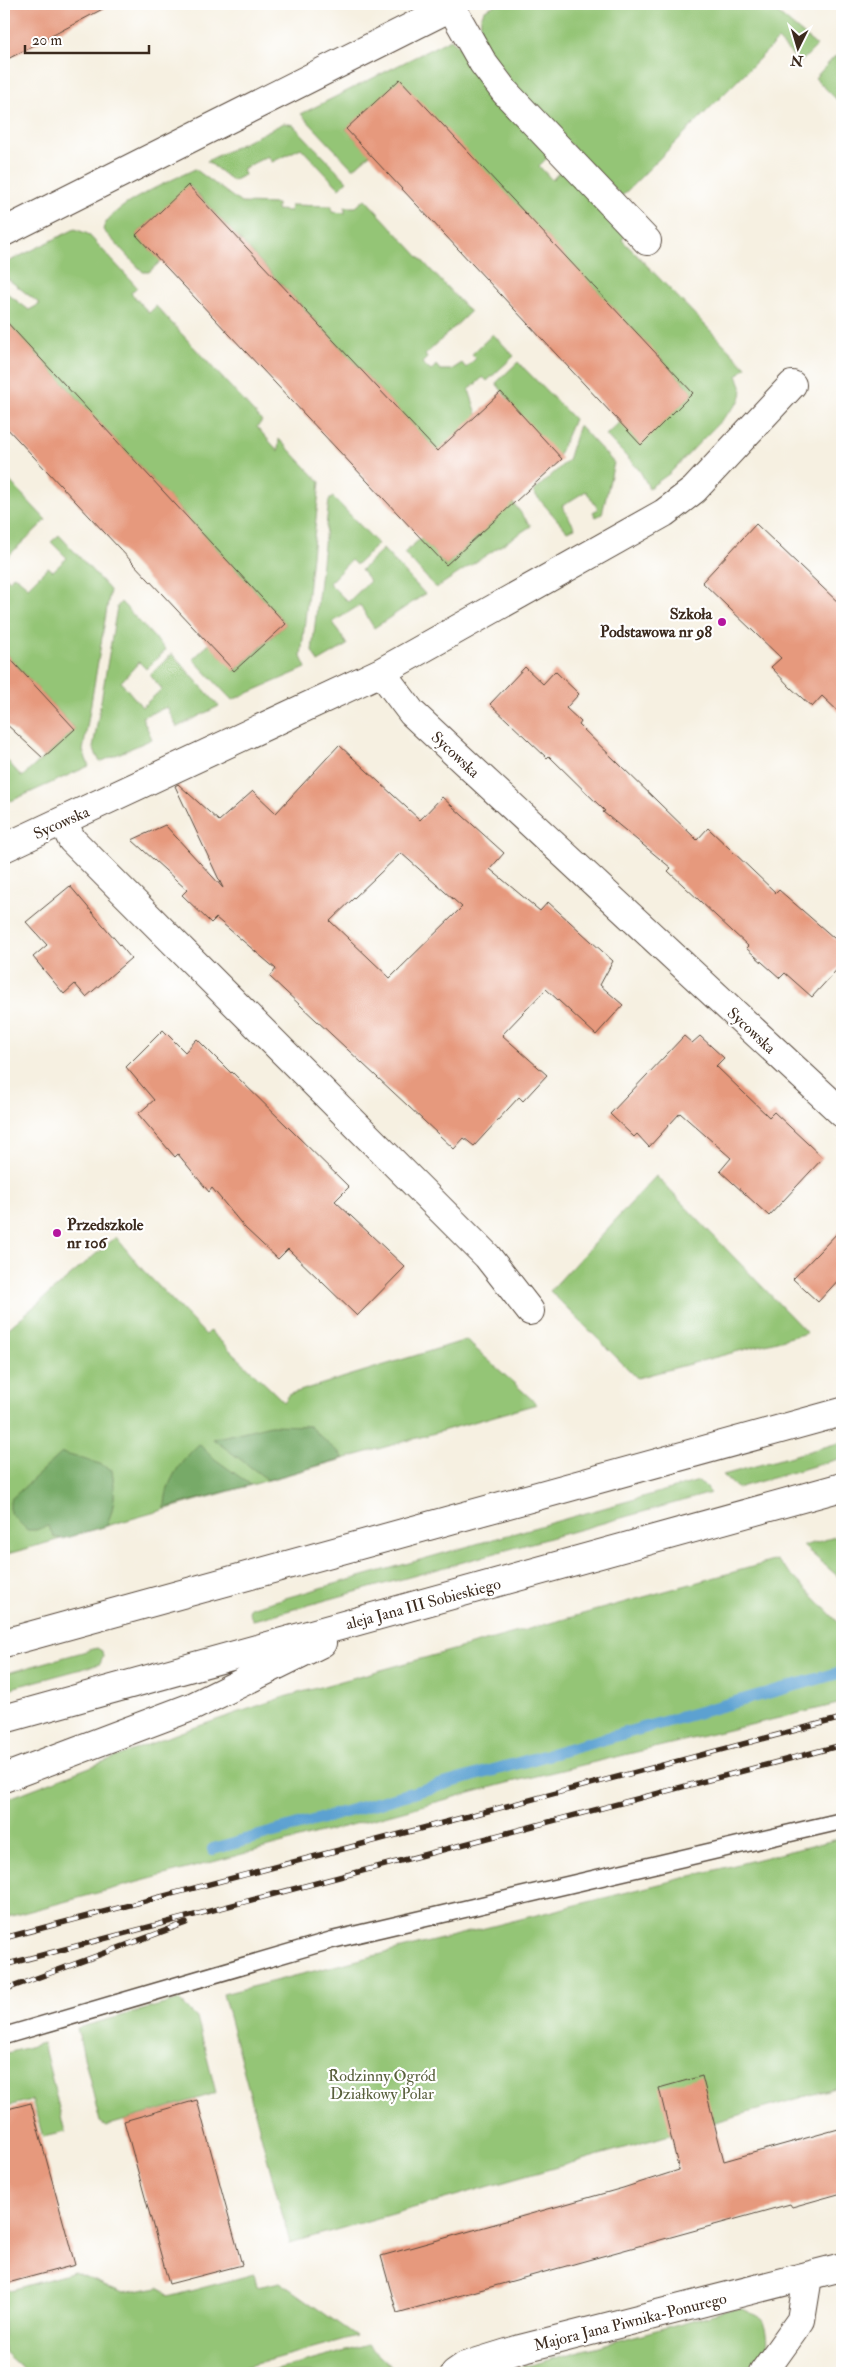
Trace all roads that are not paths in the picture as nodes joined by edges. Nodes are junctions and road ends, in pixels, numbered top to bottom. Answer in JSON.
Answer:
{"nodes":[{"id":1,"x":454,"y":5,"type":"edge"},
{"id":2,"x":4,"y":232,"type":"edge"},
{"id":3,"x":647,"y":241,"type":"dead end"},
{"id":4,"x":792,"y":385,"type":"dead end"},
{"id":5,"x":381,"y":672,"type":"junction"},
{"id":6,"x":63,"y":822,"type":"junction"},
{"id":7,"x":4,"y":848,"type":"edge"},
{"id":8,"x":842,"y":1113,"type":"edge"},
{"id":9,"x":530,"y":1311,"type":"dead end"},
{"id":10,"x":842,"y":1412,"type":"edge"},
{"id":11,"x":842,"y":1487,"type":"edge"},
{"id":12,"x":382,"y":1614,"type":"junction"},
{"id":13,"x":4,"y":1643,"type":"edge"},
{"id":14,"x":4,"y":1719,"type":"edge"},
{"id":15,"x":4,"y":1778,"type":"edge"},
{"id":16,"x":842,"y":1820,"type":"edge"},
{"id":17,"x":4,"y":2036,"type":"edge"},
{"id":18,"x":842,"y":2267,"type":"edge"},
{"id":19,"x":808,"y":2277,"type":"junction"},
{"id":20,"x":455,"y":2373,"type":"edge"},
{"id":21,"x":763,"y":2373,"type":"edge"}],
"edges":[{"from":1,"to":2,"type":"street"},
{"from":1,"to":3,"type":"street"},
{"from":4,"to":5,"type":"street"},
{"from":5,"to":6,"type":"street","name":"Sycowska"},
{"from":5,"to":8,"type":"street","name":"Sycowska"},
{"from":6,"to":7,"type":"street","name":"Sycowska"},
{"from":6,"to":9,"type":"street"},
{"from":10,"to":13,"type":"street"},
{"from":11,"to":12,"type":"street","name":"aleja Jana III Sobieskiego"},
{"from":12,"to":14,"type":"street","name":"aleja Jana III Sobieskiego"},
{"from":12,"to":15,"type":"street"},
{"from":16,"to":17,"type":"lane"},
{"from":18,"to":19,"type":"street","name":"Majora Jana Piwnika-Ponurego"},
{"from":19,"to":20,"type":"street","name":"Majora Jana Piwnika-Ponurego"},
{"from":19,"to":21,"type":"street"}]}
